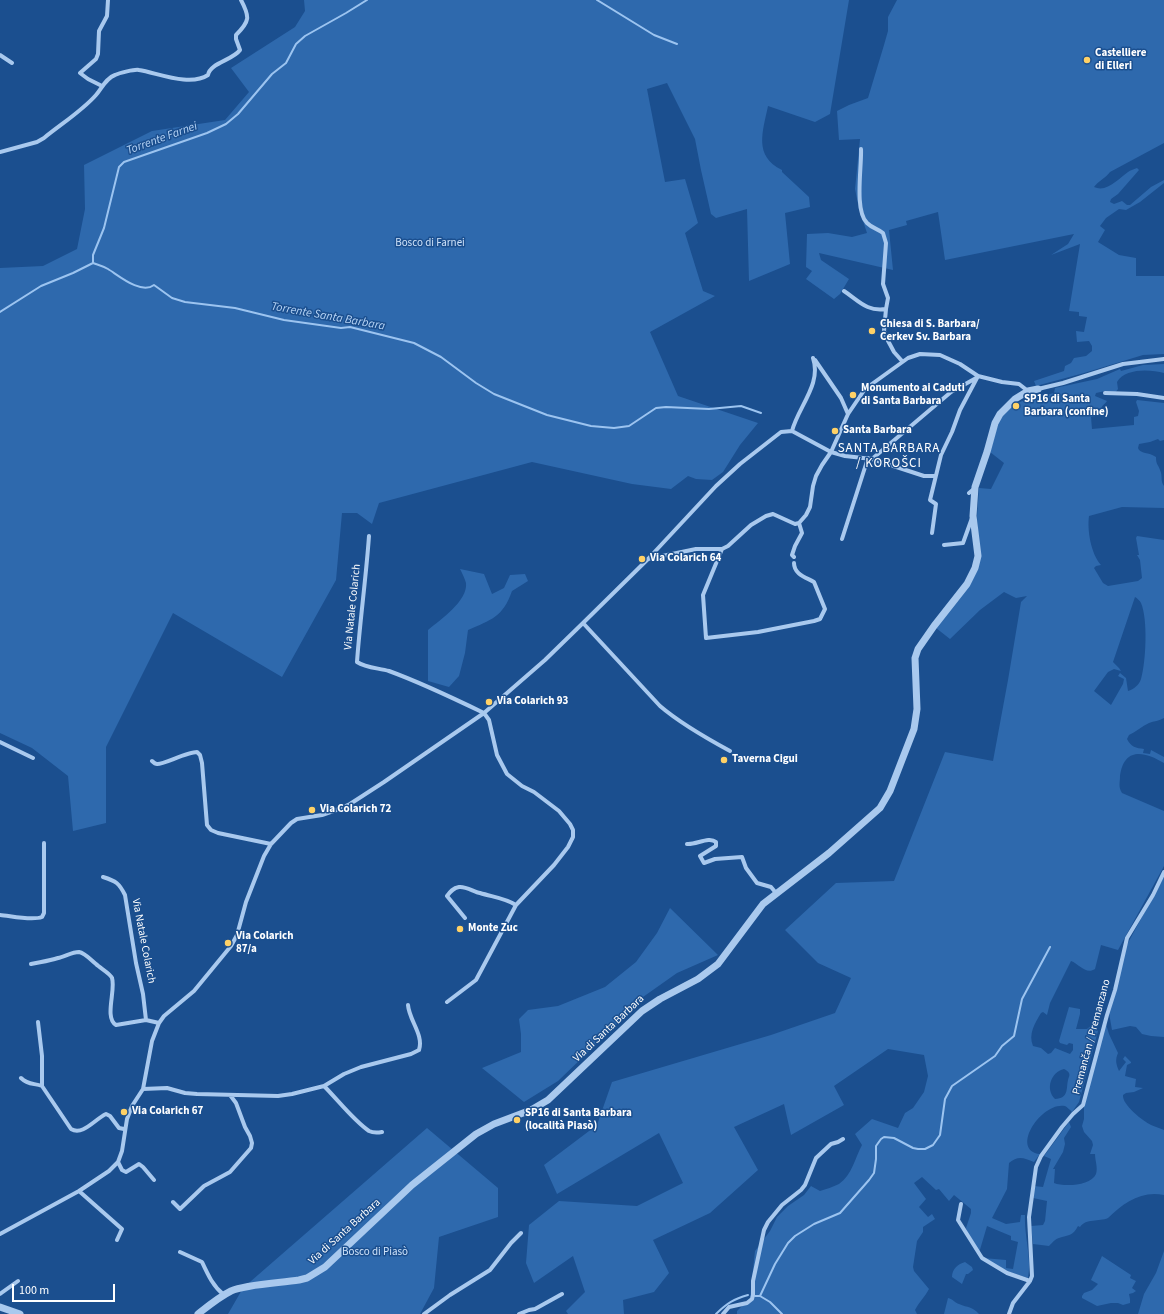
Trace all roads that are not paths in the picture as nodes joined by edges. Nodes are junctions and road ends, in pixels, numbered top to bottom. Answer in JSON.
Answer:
{"nodes":[{"id":1,"x":108,"y":0,"type":"edge"},
{"id":2,"x":241,"y":0,"type":"edge"},
{"id":3,"x":0,"y":55,"type":"edge"},
{"id":4,"x":12,"y":63,"type":"dead end"},
{"id":5,"x":102,"y":86,"type":"junction"},
{"id":6,"x":861,"y":149,"type":"dead end"},
{"id":7,"x":0,"y":152,"type":"edge"},
{"id":8,"x":844,"y":291,"type":"dead end"},
{"id":9,"x":886,"y":309,"type":"junction"},
{"id":10,"x":1164,"y":359,"type":"edge"},
{"id":11,"x":902,"y":362,"type":"junction"},
{"id":12,"x":978,"y":376,"type":"junction"},
{"id":13,"x":1038,"y":389,"type":"joint"},
{"id":14,"x":1028,"y":391,"type":"junction"},
{"id":15,"x":1105,"y":393,"type":"dead end"},
{"id":16,"x":1164,"y":398,"type":"edge"},
{"id":17,"x":848,"y":414,"type":"junction"},
{"id":18,"x":792,"y":431,"type":"junction"},
{"id":19,"x":831,"y":452,"type":"junction"},
{"id":20,"x":870,"y":458,"type":"junction"},
{"id":21,"x":935,"y":476,"type":"junction"},
{"id":22,"x":976,"y":487,"type":"junction"},
{"id":23,"x":969,"y":493,"type":"dead end"},
{"id":24,"x":973,"y":516,"type":"junction"},
{"id":25,"x":799,"y":523,"type":"junction"},
{"id":26,"x":932,"y":533,"type":"dead end"},
{"id":27,"x":369,"y":536,"type":"dead end"},
{"id":28,"x":842,"y":539,"type":"dead end"},
{"id":29,"x":944,"y":544,"type":"dead end"},
{"id":30,"x":722,"y":549,"type":"junction"},
{"id":31,"x":794,"y":557,"type":"dead end"},
{"id":32,"x":648,"y":559,"type":"junction"},
{"id":33,"x":794,"y":563,"type":"dead end"},
{"id":34,"x":583,"y":623,"type":"junction"},
{"id":35,"x":484,"y":713,"type":"junction"},
{"id":36,"x":0,"y":742,"type":"edge"},
{"id":37,"x":730,"y":751,"type":"dead end"},
{"id":38,"x":33,"y":758,"type":"dead end"},
{"id":39,"x":152,"y":761,"type":"dead end"},
{"id":40,"x":44,"y":843,"type":"dead end"},
{"id":41,"x":271,"y":844,"type":"junction"},
{"id":42,"x":687,"y":844,"type":"dead end"},
{"id":43,"x":1164,"y":872,"type":"edge"},
{"id":44,"x":103,"y":877,"type":"dead end"},
{"id":45,"x":776,"y":892,"type":"junction"},
{"id":46,"x":516,"y":905,"type":"junction"},
{"id":47,"x":0,"y":915,"type":"edge"},
{"id":48,"x":464,"y":918,"type":"dead end"},
{"id":49,"x":31,"y":964,"type":"dead end"},
{"id":50,"x":446,"y":1002,"type":"dead end"},
{"id":51,"x":408,"y":1005,"type":"dead end"},
{"id":52,"x":146,"y":1020,"type":"junction"},
{"id":53,"x":38,"y":1022,"type":"dead end"},
{"id":54,"x":159,"y":1023,"type":"junction"},
{"id":55,"x":21,"y":1078,"type":"dead end"},
{"id":56,"x":42,"y":1086,"type":"junction"},
{"id":57,"x":324,"y":1086,"type":"junction"},
{"id":58,"x":143,"y":1089,"type":"junction"},
{"id":59,"x":230,"y":1095,"type":"junction"},
{"id":60,"x":124,"y":1129,"type":"junction"},
{"id":61,"x":382,"y":1132,"type":"dead end"},
{"id":62,"x":843,"y":1139,"type":"dead end"},
{"id":63,"x":118,"y":1162,"type":"junction"},
{"id":64,"x":154,"y":1180,"type":"dead end"},
{"id":65,"x":79,"y":1191,"type":"junction"},
{"id":66,"x":173,"y":1202,"type":"dead end"},
{"id":67,"x":961,"y":1204,"type":"dead end"},
{"id":68,"x":521,"y":1233,"type":"dead end"},
{"id":69,"x":0,"y":1234,"type":"edge"},
{"id":70,"x":117,"y":1240,"type":"dead end"},
{"id":71,"x":180,"y":1252,"type":"dead end"},
{"id":72,"x":18,"y":1281,"type":"dead end"},
{"id":73,"x":1030,"y":1281,"type":"junction"},
{"id":74,"x":0,"y":1294,"type":"edge"},
{"id":75,"x":562,"y":1294,"type":"dead end"},
{"id":76,"x":224,"y":1295,"type":"junction"},
{"id":77,"x":0,"y":1307,"type":"edge"},
{"id":78,"x":20,"y":1314,"type":"edge"},
{"id":79,"x":198,"y":1314,"type":"edge"},
{"id":80,"x":424,"y":1314,"type":"edge"},
{"id":81,"x":519,"y":1314,"type":"edge"},
{"id":82,"x":723,"y":1314,"type":"edge"},
{"id":83,"x":1009,"y":1314,"type":"edge"}],
"edges":[{"from":1,"to":5,"type":"street"},
{"from":2,"to":5,"type":"street"},
{"from":3,"to":4,"type":"street"},
{"from":5,"to":7,"type":"street"},
{"from":6,"to":9,"type":"street"},
{"from":8,"to":9,"type":"street"},
{"from":9,"to":11,"type":"street"},
{"from":10,"to":13,"type":"street"},
{"from":11,"to":12,"type":"street"},
{"from":11,"to":17,"type":"street"},
{"from":12,"to":14,"type":"street"},
{"from":12,"to":20,"type":"street"},
{"from":12,"to":21,"type":"street"},
{"from":13,"to":14,"type":"street"},
{"from":14,"to":22,"type":"street","name":"Via di Santa Barbara"},
{"from":15,"to":16,"type":"street"},
{"from":17,"to":18,"type":"street"},
{"from":17,"to":19,"type":"street"},
{"from":18,"to":19,"type":"street"},
{"from":18,"to":32,"type":"street"},
{"from":19,"to":20,"type":"street"},
{"from":19,"to":25,"type":"street"},
{"from":20,"to":21,"type":"street"},
{"from":20,"to":28,"type":"street"},
{"from":21,"to":26,"type":"street"},
{"from":22,"to":23,"type":"street"},
{"from":22,"to":24,"type":"street","name":"Via di Santa Barbara"},
{"from":24,"to":29,"type":"street"},
{"from":24,"to":45,"type":"street","name":"Via di Santa Barbara"},
{"from":25,"to":30,"type":"street"},
{"from":25,"to":31,"type":"street"},
{"from":27,"to":35,"type":"street","name":"Via Natale Colarich"},
{"from":30,"to":32,"type":"street"},
{"from":30,"to":33,"type":"street"},
{"from":32,"to":34,"type":"street"},
{"from":34,"to":35,"type":"street"},
{"from":34,"to":37,"type":"street"},
{"from":35,"to":41,"type":"street"},
{"from":35,"to":46,"type":"street"},
{"from":36,"to":38,"type":"street"},
{"from":39,"to":41,"type":"street"},
{"from":40,"to":47,"type":"street"},
{"from":41,"to":54,"type":"street"},
{"from":42,"to":45,"type":"street"},
{"from":43,"to":73,"type":"street","name":"Premančan / Premanzano"},
{"from":44,"to":52,"type":"street","name":"Via Natale Colarich"},
{"from":45,"to":76,"type":"street","name":"Via di Santa Barbara"},
{"from":46,"to":48,"type":"street"},
{"from":46,"to":50,"type":"street"},
{"from":49,"to":52,"type":"street"},
{"from":51,"to":57,"type":"street"},
{"from":52,"to":54,"type":"street"},
{"from":53,"to":56,"type":"street"},
{"from":54,"to":58,"type":"street"},
{"from":55,"to":56,"type":"street"},
{"from":56,"to":60,"type":"street"},
{"from":57,"to":59,"type":"street"},
{"from":57,"to":61,"type":"street"},
{"from":58,"to":59,"type":"street"},
{"from":58,"to":60,"type":"street"},
{"from":59,"to":66,"type":"street"},
{"from":60,"to":63,"type":"street"},
{"from":62,"to":82,"type":"street"},
{"from":63,"to":64,"type":"street"},
{"from":63,"to":65,"type":"street"},
{"from":65,"to":69,"type":"street"},
{"from":65,"to":70,"type":"street"},
{"from":67,"to":73,"type":"street"},
{"from":68,"to":80,"type":"street"},
{"from":71,"to":76,"type":"street"},
{"from":72,"to":74,"type":"street"},
{"from":73,"to":83,"type":"street"},
{"from":75,"to":81,"type":"street"},
{"from":76,"to":79,"type":"street","name":"Via di Santa Barbara"},
{"from":77,"to":78,"type":"street"}]}
